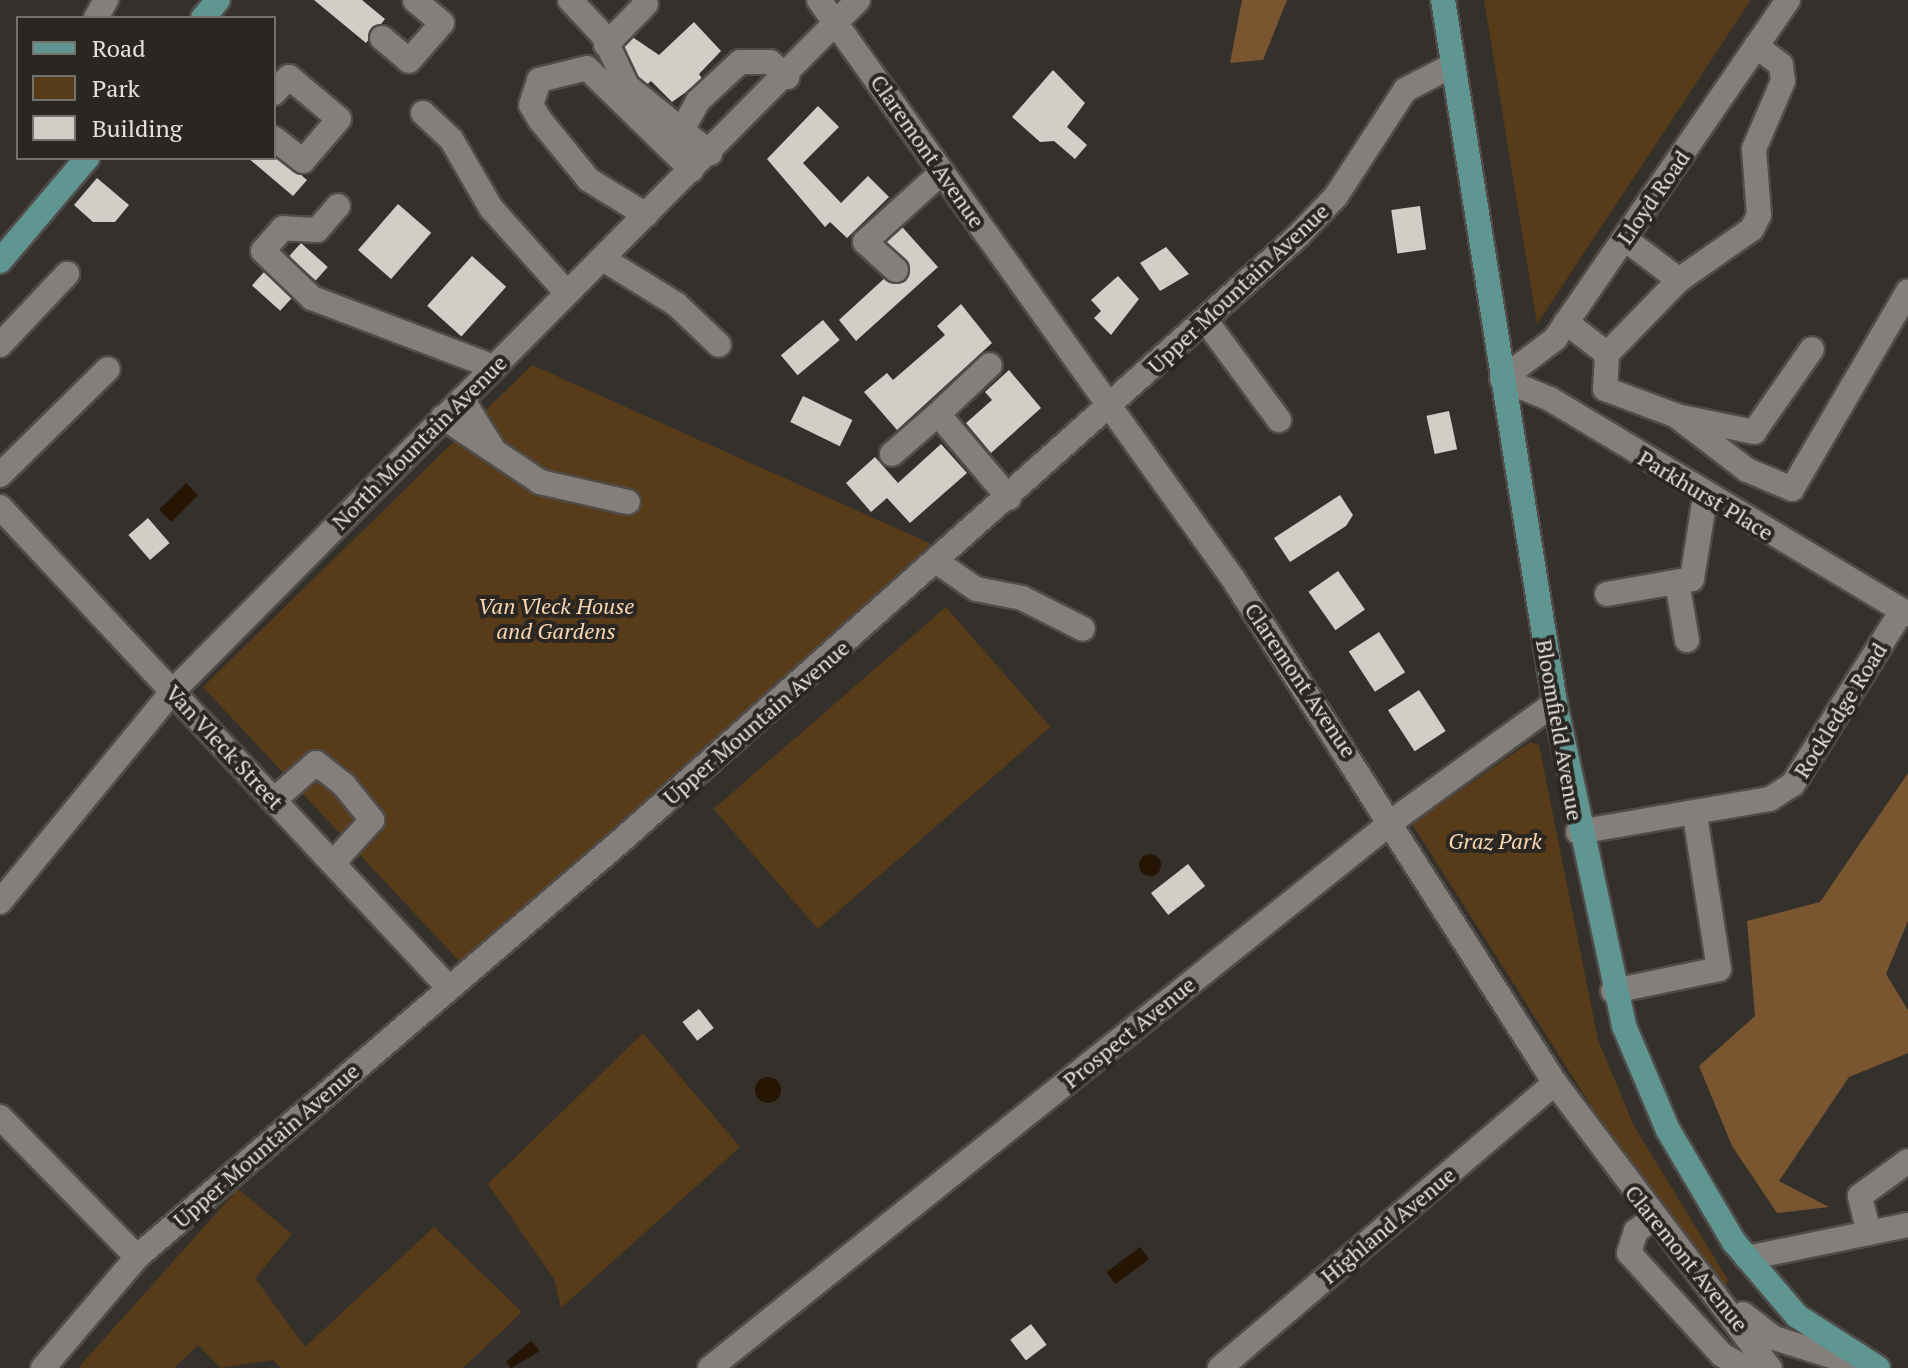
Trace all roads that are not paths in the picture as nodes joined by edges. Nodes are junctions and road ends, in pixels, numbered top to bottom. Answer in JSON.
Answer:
{"nodes":[{"id":1,"x":218,"y":0,"type":"edge"},
{"id":2,"x":415,"y":0,"type":"edge"},
{"id":3,"x":570,"y":0,"type":"edge"},
{"id":4,"x":819,"y":0,"type":"edge"},
{"id":5,"x":858,"y":0,"type":"edge"},
{"id":6,"x":1443,"y":0,"type":"edge"},
{"id":7,"x":1788,"y":0,"type":"edge"},
{"id":8,"x":644,"y":1,"type":"edge"},
{"id":9,"x":205,"y":16,"type":"edge"},
{"id":10,"x":838,"y":24,"type":"junction"},
{"id":11,"x":601,"y":36,"type":"junction"},
{"id":12,"x":382,"y":38,"type":"dead end"},
{"id":13,"x":1756,"y":46,"type":"junction"},
{"id":14,"x":1453,"y":65,"type":"junction"},
{"id":15,"x":787,"y":77,"type":"junction"},
{"id":16,"x":276,"y":91,"type":"edge"},
{"id":17,"x":423,"y":113,"type":"dead end"},
{"id":18,"x":682,"y":130,"type":"junction"},
{"id":19,"x":276,"y":140,"type":"edge"},
{"id":20,"x":85,"y":160,"type":"edge"},
{"id":21,"x":701,"y":161,"type":"junction"},
{"id":22,"x":942,"y":172,"type":"junction"},
{"id":23,"x":338,"y":206,"type":"dead end"},
{"id":24,"x":646,"y":215,"type":"junction"},
{"id":25,"x":1625,"y":239,"type":"junction"},
{"id":26,"x":603,"y":259,"type":"junction"},
{"id":27,"x":0,"y":261,"type":"edge"},
{"id":28,"x":896,"y":270,"type":"dead end"},
{"id":29,"x":67,"y":274,"type":"dead end"},
{"id":30,"x":1679,"y":280,"type":"junction"},
{"id":31,"x":1908,"y":291,"type":"edge"},
{"id":32,"x":567,"y":293,"type":"junction"},
{"id":33,"x":1206,"y":321,"type":"junction"},
{"id":34,"x":1566,"y":322,"type":"junction"},
{"id":35,"x":0,"y":345,"type":"edge"},
{"id":36,"x":719,"y":345,"type":"dead end"},
{"id":37,"x":1812,"y":349,"type":"dead end"},
{"id":38,"x":1607,"y":354,"type":"junction"},
{"id":39,"x":990,"y":365,"type":"dead end"},
{"id":40,"x":494,"y":367,"type":"junction"},
{"id":41,"x":108,"y":369,"type":"dead end"},
{"id":42,"x":1502,"y":379,"type":"junction"},
{"id":43,"x":462,"y":399,"type":"junction"},
{"id":44,"x":1111,"y":407,"type":"junction"},
{"id":45,"x":938,"y":414,"type":"junction"},
{"id":46,"x":1675,"y":416,"type":"junction"},
{"id":47,"x":443,"y":417,"type":"junction"},
{"id":48,"x":1279,"y":420,"type":"dead end"},
{"id":49,"x":892,"y":454,"type":"dead end"},
{"id":50,"x":501,"y":462,"type":"junction"},
{"id":51,"x":0,"y":475,"type":"edge"},
{"id":52,"x":1705,"y":497,"type":"junction"},
{"id":53,"x":1009,"y":498,"type":"junction"},
{"id":54,"x":628,"y":502,"type":"dead end"},
{"id":55,"x":0,"y":507,"type":"edge"},
{"id":56,"x":937,"y":562,"type":"junction"},
{"id":57,"x":1677,"y":582,"type":"junction"},
{"id":58,"x":1607,"y":594,"type":"dead end"},
{"id":59,"x":1905,"y":613,"type":"edge"},
{"id":60,"x":1083,"y":629,"type":"dead end"},
{"id":61,"x":1687,"y":640,"type":"dead end"},
{"id":62,"x":173,"y":691,"type":"junction"},
{"id":63,"x":1555,"y":703,"type":"junction"},
{"id":64,"x":274,"y":800,"type":"junction"},
{"id":65,"x":1695,"y":815,"type":"junction"},
{"id":66,"x":1394,"y":820,"type":"junction"},
{"id":67,"x":1578,"y":832,"type":"junction"},
{"id":68,"x":333,"y":863,"type":"junction"},
{"id":69,"x":0,"y":902,"type":"edge"},
{"id":70,"x":449,"y":988,"type":"junction"},
{"id":71,"x":1613,"y":991,"type":"junction"},
{"id":72,"x":1555,"y":1083,"type":"junction"},
{"id":73,"x":0,"y":1117,"type":"edge"},
{"id":74,"x":1908,"y":1161,"type":"edge"},
{"id":75,"x":1653,"y":1219,"type":"junction"},
{"id":76,"x":1908,"y":1224,"type":"edge"},
{"id":77,"x":1869,"y":1233,"type":"junction"},
{"id":78,"x":137,"y":1257,"type":"junction"},
{"id":79,"x":1747,"y":1258,"type":"junction"},
{"id":80,"x":1725,"y":1301,"type":"junction"},
{"id":81,"x":1757,"y":1365,"type":"edge"},
{"id":82,"x":43,"y":1368,"type":"edge"},
{"id":83,"x":710,"y":1368,"type":"edge"},
{"id":84,"x":1220,"y":1368,"type":"edge"},
{"id":85,"x":1869,"y":1368,"type":"edge"},
{"id":86,"x":1878,"y":1368,"type":"edge"}],
"edges":[{"from":1,"to":9,"type":"main road"},
{"from":2,"to":12,"type":"street"},
{"from":3,"to":11,"type":"street"},
{"from":4,"to":10,"type":"street","name":"Claremont Avenue"},
{"from":5,"to":10,"type":"street","name":"North Mountain Avenue"},
{"from":6,"to":14,"type":"main road","name":"Bloomfield Avenue"},
{"from":7,"to":13,"type":"street","name":"Lloyd Road"},
{"from":8,"to":11,"type":"street"},
{"from":10,"to":15,"type":"street","name":"North Mountain Avenue"},
{"from":10,"to":22,"type":"street","name":"Claremont Avenue"},
{"from":11,"to":18,"type":"street"},
{"from":13,"to":25,"type":"street","name":"Lloyd Road"},
{"from":13,"to":30,"type":"street"},
{"from":14,"to":33,"type":"street","name":"Upper Mountain Avenue"},
{"from":14,"to":42,"type":"main road","name":"Bloomfield Avenue"},
{"from":15,"to":18,"type":"street"},
{"from":15,"to":21,"type":"street","name":"North Mountain Avenue"},
{"from":16,"to":19,"type":"street"},
{"from":17,"to":32,"type":"street"},
{"from":18,"to":21,"type":"street"},
{"from":20,"to":27,"type":"main road"},
{"from":21,"to":24,"type":"street","name":"North Mountain Avenue"},
{"from":21,"to":24,"type":"street"},
{"from":22,"to":28,"type":"street"},
{"from":22,"to":44,"type":"street","name":"Claremont Avenue"},
{"from":23,"to":40,"type":"street"},
{"from":24,"to":26,"type":"street","name":"North Mountain Avenue"},
{"from":25,"to":30,"type":"street"},
{"from":25,"to":34,"type":"street","name":"Lloyd Road"},
{"from":26,"to":32,"type":"street","name":"North Mountain Avenue"},
{"from":26,"to":36,"type":"street"},
{"from":29,"to":35,"type":"street"},
{"from":30,"to":38,"type":"street"},
{"from":31,"to":46,"type":"street"},
{"from":32,"to":40,"type":"street","name":"North Mountain Avenue"},
{"from":33,"to":44,"type":"street","name":"Upper Mountain Avenue"},
{"from":33,"to":48,"type":"street"},
{"from":34,"to":38,"type":"street"},
{"from":34,"to":42,"type":"street","name":"Lloyd Road"},
{"from":37,"to":46,"type":"street"},
{"from":38,"to":46,"type":"street"},
{"from":39,"to":45,"type":"street"},
{"from":40,"to":43,"type":"street","name":"North Mountain Avenue"},
{"from":41,"to":51,"type":"street"},
{"from":42,"to":52,"type":"street","name":"Parkhurst Place"},
{"from":42,"to":63,"type":"main road","name":"Bloomfield Avenue"},
{"from":43,"to":47,"type":"street","name":"North Mountain Avenue"},
{"from":43,"to":50,"type":"street"},
{"from":44,"to":53,"type":"street","name":"Upper Mountain Avenue"},
{"from":44,"to":66,"type":"street","name":"Claremont Avenue"},
{"from":45,"to":49,"type":"street"},
{"from":45,"to":53,"type":"street"},
{"from":47,"to":50,"type":"street"},
{"from":47,"to":62,"type":"street","name":"North Mountain Avenue"},
{"from":50,"to":54,"type":"street"},
{"from":52,"to":57,"type":"street"},
{"from":52,"to":59,"type":"street","name":"Parkhurst Place"},
{"from":53,"to":56,"type":"street","name":"Upper Mountain Avenue"},
{"from":55,"to":62,"type":"street","name":"Van Vleck Street"},
{"from":56,"to":60,"type":"street"},
{"from":56,"to":70,"type":"street","name":"Upper Mountain Avenue"},
{"from":57,"to":58,"type":"street"},
{"from":57,"to":61,"type":"street"},
{"from":59,"to":65,"type":"street","name":"Rockledge Road"},
{"from":62,"to":64,"type":"street","name":"Van Vleck Street"},
{"from":62,"to":69,"type":"street","name":"North Mountain Avenue"},
{"from":63,"to":66,"type":"street","name":"Prospect Avenue"},
{"from":63,"to":67,"type":"main road","name":"Bloomfield Avenue"},
{"from":64,"to":68,"type":"street","name":"Van Vleck Street"},
{"from":64,"to":68,"type":"street"},
{"from":65,"to":67,"type":"street","name":"Rockledge Road"},
{"from":65,"to":71,"type":"street"},
{"from":66,"to":72,"type":"street","name":"Claremont Avenue"},
{"from":66,"to":83,"type":"street","name":"Prospect Avenue"},
{"from":67,"to":71,"type":"main road","name":"Bloomfield Avenue"},
{"from":68,"to":70,"type":"street","name":"Van Vleck Street"},
{"from":70,"to":78,"type":"street","name":"Upper Mountain Avenue"},
{"from":71,"to":79,"type":"main road","name":"Bloomfield Avenue"},
{"from":72,"to":75,"type":"street","name":"Claremont Avenue"},
{"from":72,"to":84,"type":"street","name":"Highland Avenue"},
{"from":73,"to":78,"type":"street"},
{"from":74,"to":77,"type":"street"},
{"from":75,"to":80,"type":"street","name":"Claremont Avenue"},
{"from":75,"to":81,"type":"street"},
{"from":76,"to":77,"type":"street"},
{"from":77,"to":79,"type":"street"},
{"from":78,"to":82,"type":"street","name":"Upper Mountain Avenue"},
{"from":79,"to":86,"type":"main road","name":"Bloomfield Avenue"},
{"from":80,"to":81,"type":"street","name":"Claremont Avenue"},
{"from":80,"to":85,"type":"street"}]}
